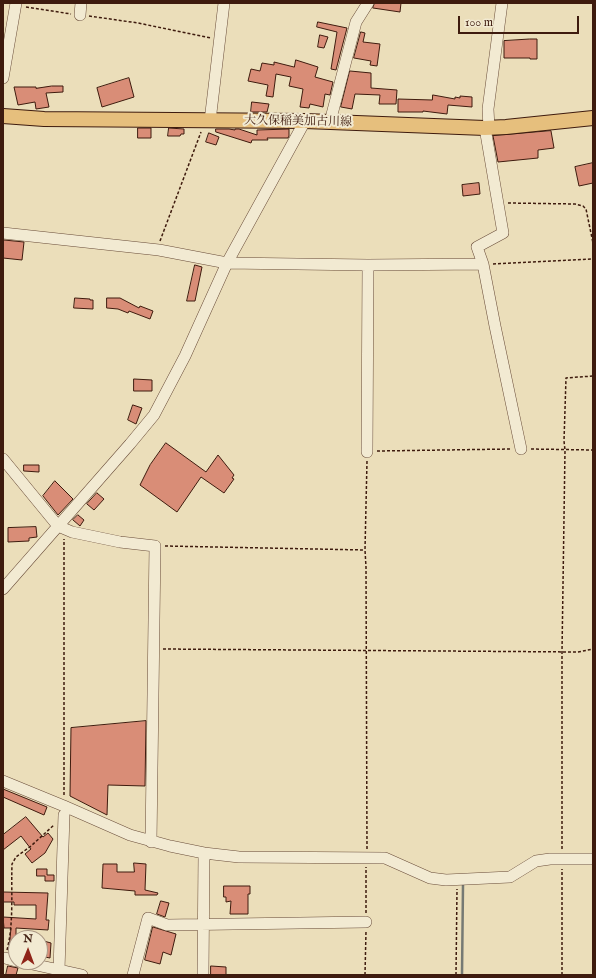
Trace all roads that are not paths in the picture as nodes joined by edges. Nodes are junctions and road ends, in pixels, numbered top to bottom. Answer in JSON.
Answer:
{"nodes":[{"id":1,"x":82,"y":3,"type":"edge"},
{"id":2,"x":224,"y":3,"type":"edge"},
{"id":3,"x":368,"y":3,"type":"edge"},
{"id":4,"x":502,"y":3,"type":"edge"},
{"id":5,"x":16,"y":4,"type":"edge"},
{"id":6,"x":80,"y":15,"type":"road end"},
{"id":7,"x":3,"y":78,"type":"edge"},
{"id":8,"x":3,"y":116,"type":"edge"},
{"id":9,"x":593,"y":118,"type":"edge"},
{"id":10,"x":206,"y":120,"type":"junction"},
{"id":11,"x":305,"y":121,"type":"junction"},
{"id":12,"x":330,"y":122,"type":"junction"},
{"id":13,"x":487,"y":128,"type":"junction"},
{"id":14,"x":3,"y":233,"type":"edge"},
{"id":15,"x":227,"y":263,"type":"junction"},
{"id":16,"x":483,"y":264,"type":"junction"},
{"id":17,"x":368,"y":265,"type":"junction"},
{"id":18,"x":521,"y":449,"type":"road end"},
{"id":19,"x":367,"y":452,"type":"road end"},
{"id":20,"x":3,"y":459,"type":"edge"},
{"id":21,"x":61,"y":527,"type":"junction"},
{"id":22,"x":3,"y":589,"type":"edge"},
{"id":23,"x":3,"y":781,"type":"edge"},
{"id":24,"x":64,"y":810,"type":"junction"},
{"id":25,"x":151,"y":842,"type":"junction"},
{"id":26,"x":204,"y":853,"type":"junction"},
{"id":27,"x":593,"y":859,"type":"edge"},
{"id":28,"x":366,"y":922,"type":"dead end"},
{"id":29,"x":203,"y":924,"type":"junction"},
{"id":30,"x":5,"y":958,"type":"road end"},
{"id":31,"x":8,"y":959,"type":"edge"},
{"id":32,"x":48,"y":968,"type":"edge"},
{"id":33,"x":59,"y":970,"type":"junction"},
{"id":34,"x":82,"y":975,"type":"edge"},
{"id":35,"x":133,"y":975,"type":"edge"},
{"id":36,"x":203,"y":975,"type":"edge"}],
"edges":[{"from":1,"to":6,"type":"street"},
{"from":2,"to":10,"type":"street"},
{"from":3,"to":12,"type":"street"},
{"from":4,"to":13,"type":"street"},
{"from":5,"to":7,"type":"street"},
{"from":8,"to":10,"type":"main road","name":"大久保稲美加古川線"},
{"from":9,"to":13,"type":"main road","name":"大久保稲美加古川線"},
{"from":10,"to":11,"type":"main road","name":"大久保稲美加古川線"},
{"from":11,"to":12,"type":"main road","name":"大久保稲美加古川線"},
{"from":11,"to":15,"type":"street"},
{"from":12,"to":13,"type":"main road","name":"大久保稲美加古川線"},
{"from":13,"to":16,"type":"street"},
{"from":14,"to":15,"type":"street"},
{"from":15,"to":17,"type":"street"},
{"from":15,"to":21,"type":"street"},
{"from":16,"to":17,"type":"street"},
{"from":16,"to":18,"type":"street"},
{"from":17,"to":19,"type":"street"},
{"from":20,"to":21,"type":"street"},
{"from":21,"to":22,"type":"street"},
{"from":21,"to":25,"type":"street"},
{"from":23,"to":24,"type":"street"},
{"from":24,"to":25,"type":"street"},
{"from":24,"to":33,"type":"street"},
{"from":25,"to":26,"type":"street"},
{"from":26,"to":27,"type":"street"},
{"from":26,"to":29,"type":"street"},
{"from":28,"to":29,"type":"street"},
{"from":29,"to":35,"type":"street"},
{"from":29,"to":36,"type":"street"},
{"from":30,"to":31,"type":"street"},
{"from":32,"to":33,"type":"street"},
{"from":33,"to":34,"type":"street"}]}
